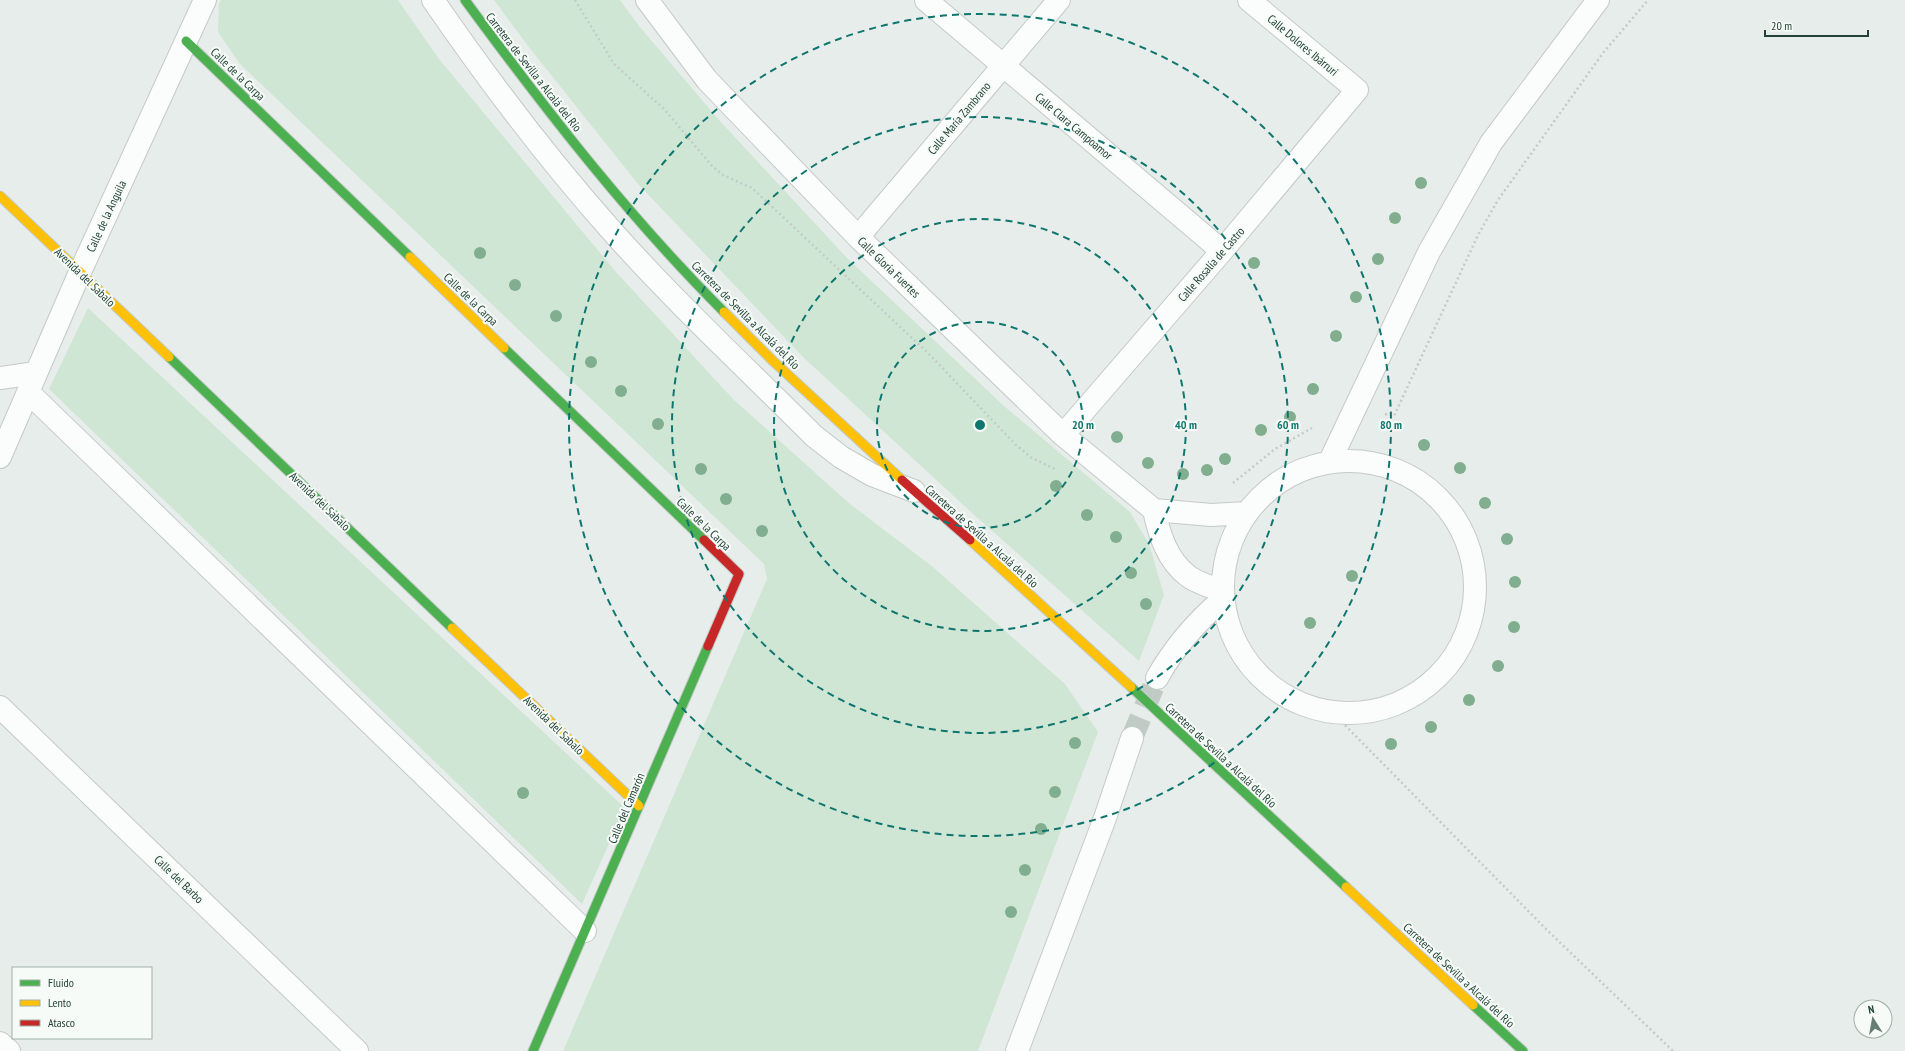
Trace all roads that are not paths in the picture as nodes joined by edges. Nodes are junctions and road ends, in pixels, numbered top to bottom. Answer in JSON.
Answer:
{"nodes":[{"id":1,"x":205,"y":0,"type":"edge"},
{"id":2,"x":434,"y":0,"type":"edge"},
{"id":3,"x":465,"y":0,"type":"edge"},
{"id":4,"x":647,"y":0,"type":"edge"},
{"id":5,"x":926,"y":0,"type":"edge"},
{"id":6,"x":1059,"y":0,"type":"edge"},
{"id":7,"x":1249,"y":0,"type":"edge"},
{"id":8,"x":1598,"y":0,"type":"edge"},
{"id":9,"x":186,"y":42,"type":"junction"},
{"id":10,"x":1004,"y":66,"type":"junction"},
{"id":11,"x":1357,"y":90,"type":"joint"},
{"id":12,"x":0,"y":196,"type":"edge"},
{"id":13,"x":858,"y":237,"type":"junction"},
{"id":14,"x":1222,"y":251,"type":"junction"},
{"id":15,"x":80,"y":272,"type":"junction"},
{"id":16,"x":0,"y":378,"type":"edge"},
{"id":17,"x":31,"y":383,"type":"junction"},
{"id":18,"x":1063,"y":435,"type":"junction"},
{"id":19,"x":0,"y":457,"type":"edge"},
{"id":20,"x":1330,"y":461,"type":"junction"},
{"id":21,"x":914,"y":491,"type":"junction"},
{"id":22,"x":1154,"y":510,"type":"junction"},
{"id":23,"x":1247,"y":513,"type":"junction"},
{"id":24,"x":739,"y":574,"type":"joint"},
{"id":25,"x":1223,"y":595,"type":"junction"},
{"id":26,"x":1157,"y":678,"type":"tunnel mouth"},
{"id":27,"x":0,"y":707,"type":"edge"},
{"id":28,"x":1132,"y":738,"type":"tunnel mouth"},
{"id":29,"x":640,"y":806,"type":"junction"},
{"id":30,"x":585,"y":931,"type":"junction"},
{"id":31,"x":0,"y":1043,"type":"edge"},
{"id":32,"x":9,"y":1051,"type":"edge"},
{"id":33,"x":357,"y":1051,"type":"edge"},
{"id":34,"x":533,"y":1051,"type":"edge"},
{"id":35,"x":1017,"y":1051,"type":"edge"},
{"id":36,"x":1524,"y":1051,"type":"edge"}],
"edges":[{"from":1,"to":9,"type":"street","name":"Calle de la Anguila"},
{"from":2,"to":21,"type":"street"},
{"from":3,"to":21,"type":"street","name":"Carretera de Sevilla a Alcalá del Río"},
{"from":4,"to":13,"type":"street","name":"Calle Gloria Fuertes"},
{"from":5,"to":10,"type":"street","name":"Calle Clara Campoamor"},
{"from":6,"to":10,"type":"street","name":"Calle María Zambrano"},
{"from":7,"to":11,"type":"street","name":"Calle Dolores Ibárruri"},
{"from":8,"to":20,"type":"street"},
{"from":9,"to":15,"type":"street","name":"Calle de la Anguila"},
{"from":9,"to":24,"type":"street","name":"Calle de la Carpa"},
{"from":10,"to":13,"type":"street","name":"Calle María Zambrano"},
{"from":10,"to":14,"type":"street","name":"Calle Clara Campoamor"},
{"from":11,"to":14,"type":"street","name":"Calle Rosalía de Castro"},
{"from":12,"to":15,"type":"street","name":"Avenida del Sabalo"},
{"from":13,"to":18,"type":"street","name":"Calle Gloria Fuertes"},
{"from":14,"to":18,"type":"street","name":"Calle Rosalía de Castro"},
{"from":15,"to":17,"type":"street","name":"Calle de la Anguila"},
{"from":15,"to":29,"type":"street","name":"Avenida del Sabalo"},
{"from":16,"to":17,"type":"street"},
{"from":17,"to":19,"type":"street","name":"Calle de la Anguila"},
{"from":17,"to":30,"type":"street"},
{"from":18,"to":22,"type":"street","name":"Calle Gloria Fuertes"},
{"from":20,"to":23,"type":"street"},
{"from":20,"to":25,"type":"street"},
{"from":21,"to":36,"type":"street","name":"Carretera de Sevilla a Alcalá del Río"},
{"from":22,"to":23,"type":"street"},
{"from":22,"to":25,"type":"street"},
{"from":23,"to":25,"type":"street"},
{"from":24,"to":29,"type":"street","name":"Calle del Camarón"},
{"from":25,"to":26,"type":"street"},
{"from":27,"to":33,"type":"street","name":"Calle del Barbo"},
{"from":28,"to":35,"type":"street"},
{"from":29,"to":30,"type":"street","name":"Calle del Camarón"},
{"from":30,"to":34,"type":"street","name":"Calle del Camarón"},
{"from":31,"to":32,"type":"street"}]}
